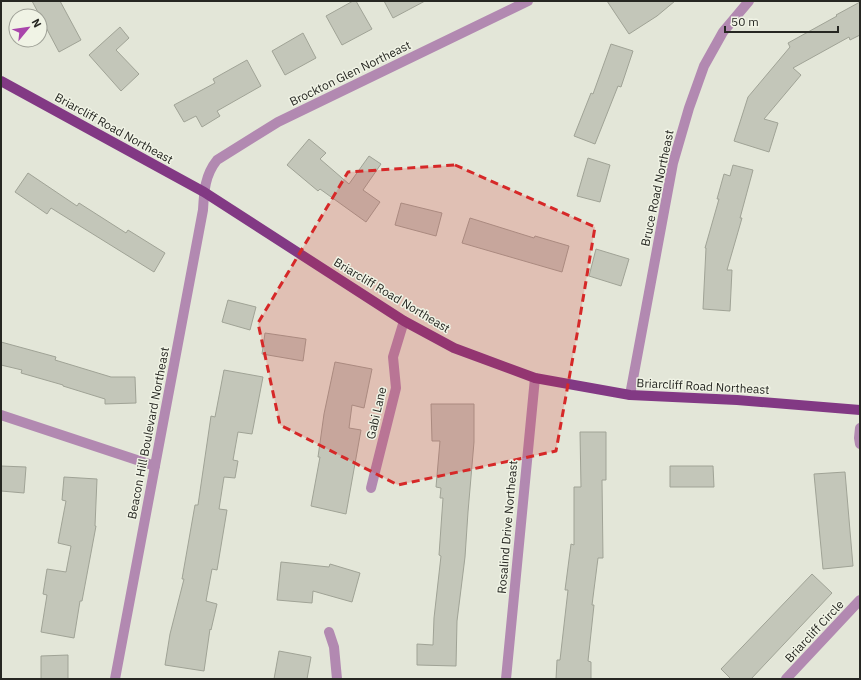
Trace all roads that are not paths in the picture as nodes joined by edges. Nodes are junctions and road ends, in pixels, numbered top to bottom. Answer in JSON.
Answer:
{"nodes":[{"id":1,"x":528,"y":1,"type":"edge"},
{"id":2,"x":749,"y":1,"type":"edge"},
{"id":3,"x":1,"y":81,"type":"edge"},
{"id":4,"x":204,"y":192,"type":"junction"},
{"id":5,"x":404,"y":321,"type":"junction"},
{"id":6,"x":534,"y":378,"type":"junction"},
{"id":7,"x":630,"y":395,"type":"junction"},
{"id":8,"x":860,"y":410,"type":"edge"},
{"id":9,"x":1,"y":415,"type":"edge"},
{"id":10,"x":860,"y":428,"type":"edge"},
{"id":11,"x":860,"y":444,"type":"edge"},
{"id":12,"x":155,"y":466,"type":"junction"},
{"id":13,"x":371,"y":488,"type":"dead end"},
{"id":14,"x":860,"y":600,"type":"edge"},
{"id":15,"x":329,"y":632,"type":"dead end"},
{"id":16,"x":115,"y":679,"type":"edge"},
{"id":17,"x":337,"y":679,"type":"edge"},
{"id":18,"x":506,"y":679,"type":"edge"},
{"id":19,"x":786,"y":679,"type":"edge"}],
"edges":[{"from":1,"to":4,"type":"street","name":"Brockton Glen Northeast"},
{"from":2,"to":7,"type":"street","name":"Bruce Road Northeast"},
{"from":3,"to":4,"type":"main road","name":"Briarcliff Road Northeast"},
{"from":4,"to":5,"type":"main road","name":"Briarcliff Road Northeast"},
{"from":4,"to":12,"type":"street","name":"Beacon Hill Boulevard Northeast"},
{"from":5,"to":6,"type":"main road","name":"Briarcliff Road Northeast"},
{"from":5,"to":13,"type":"street","name":"Gabi Lane"},
{"from":6,"to":7,"type":"main road","name":"Briarcliff Road Northeast"},
{"from":6,"to":18,"type":"street","name":"Rosalind Drive Northeast"},
{"from":7,"to":8,"type":"main road","name":"Briarcliff Road Northeast"},
{"from":9,"to":12,"type":"street"},
{"from":10,"to":11,"type":"street"},
{"from":12,"to":16,"type":"street","name":"Beacon Hill Boulevard Northeast"},
{"from":14,"to":19,"type":"street","name":"Briarcliff Circle"},
{"from":15,"to":17,"type":"street"}]}
